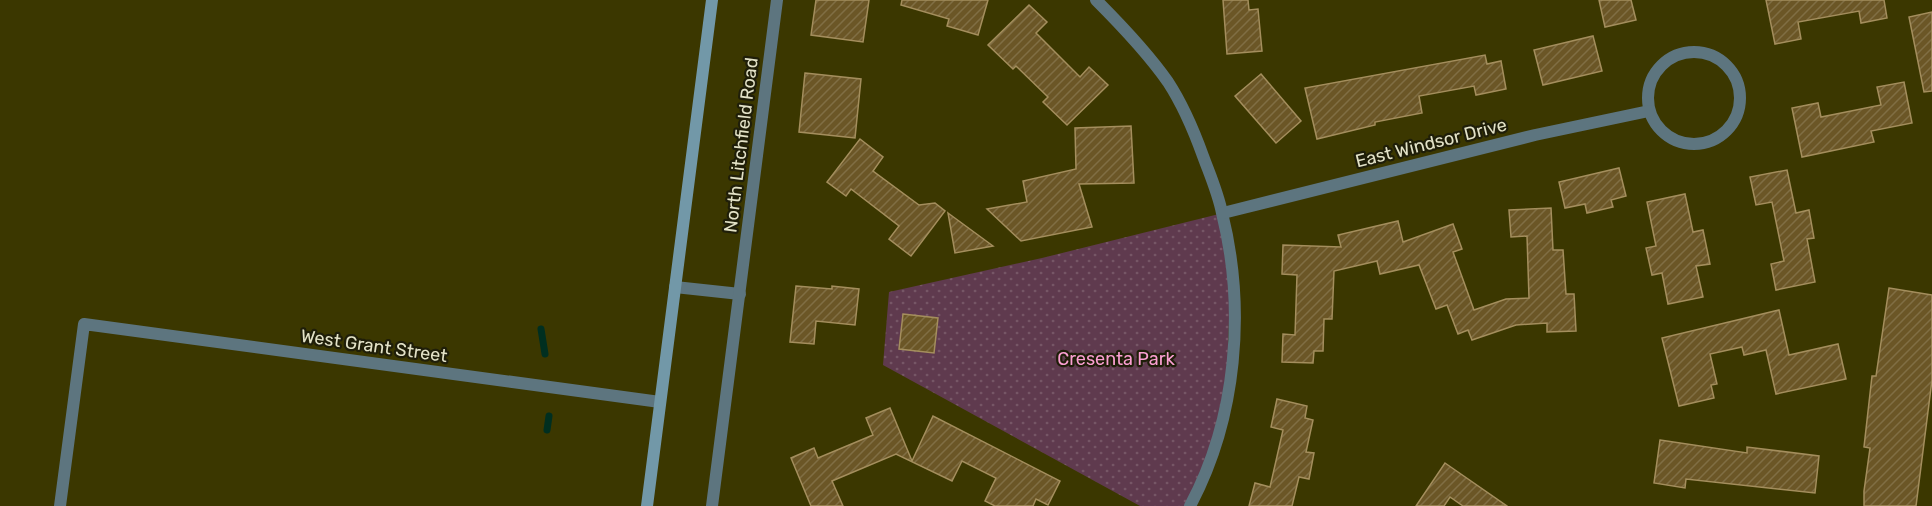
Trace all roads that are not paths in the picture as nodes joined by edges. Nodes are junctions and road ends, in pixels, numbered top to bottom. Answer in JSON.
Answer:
{"nodes":[{"id":1,"x":712,"y":0,"type":"edge"},
{"id":2,"x":777,"y":0,"type":"edge"},
{"id":3,"x":1096,"y":0,"type":"edge"},
{"id":4,"x":1649,"y":111,"type":"junction"},
{"id":5,"x":1223,"y":213,"type":"junction"},
{"id":6,"x":675,"y":287,"type":"junction"},
{"id":7,"x":740,"y":294,"type":"junction"},
{"id":8,"x":660,"y":402,"type":"junction"},
{"id":9,"x":60,"y":506,"type":"edge"},
{"id":10,"x":647,"y":506,"type":"edge"},
{"id":11,"x":712,"y":506,"type":"edge"},
{"id":12,"x":1190,"y":506,"type":"edge"}],
"edges":[{"from":1,"to":6,"type":"main road"},
{"from":2,"to":7,"type":"street","name":"North Litchfield Road"},
{"from":3,"to":5,"type":"street"},
{"from":4,"to":4,"type":"street"},
{"from":4,"to":5,"type":"street","name":"East Windsor Drive"},
{"from":5,"to":12,"type":"street"},
{"from":6,"to":7,"type":"street"},
{"from":6,"to":8,"type":"main road"},
{"from":7,"to":11,"type":"street","name":"North Litchfield Road"},
{"from":8,"to":9,"type":"street","name":"West Grant Street"},
{"from":8,"to":10,"type":"main road"}]}
